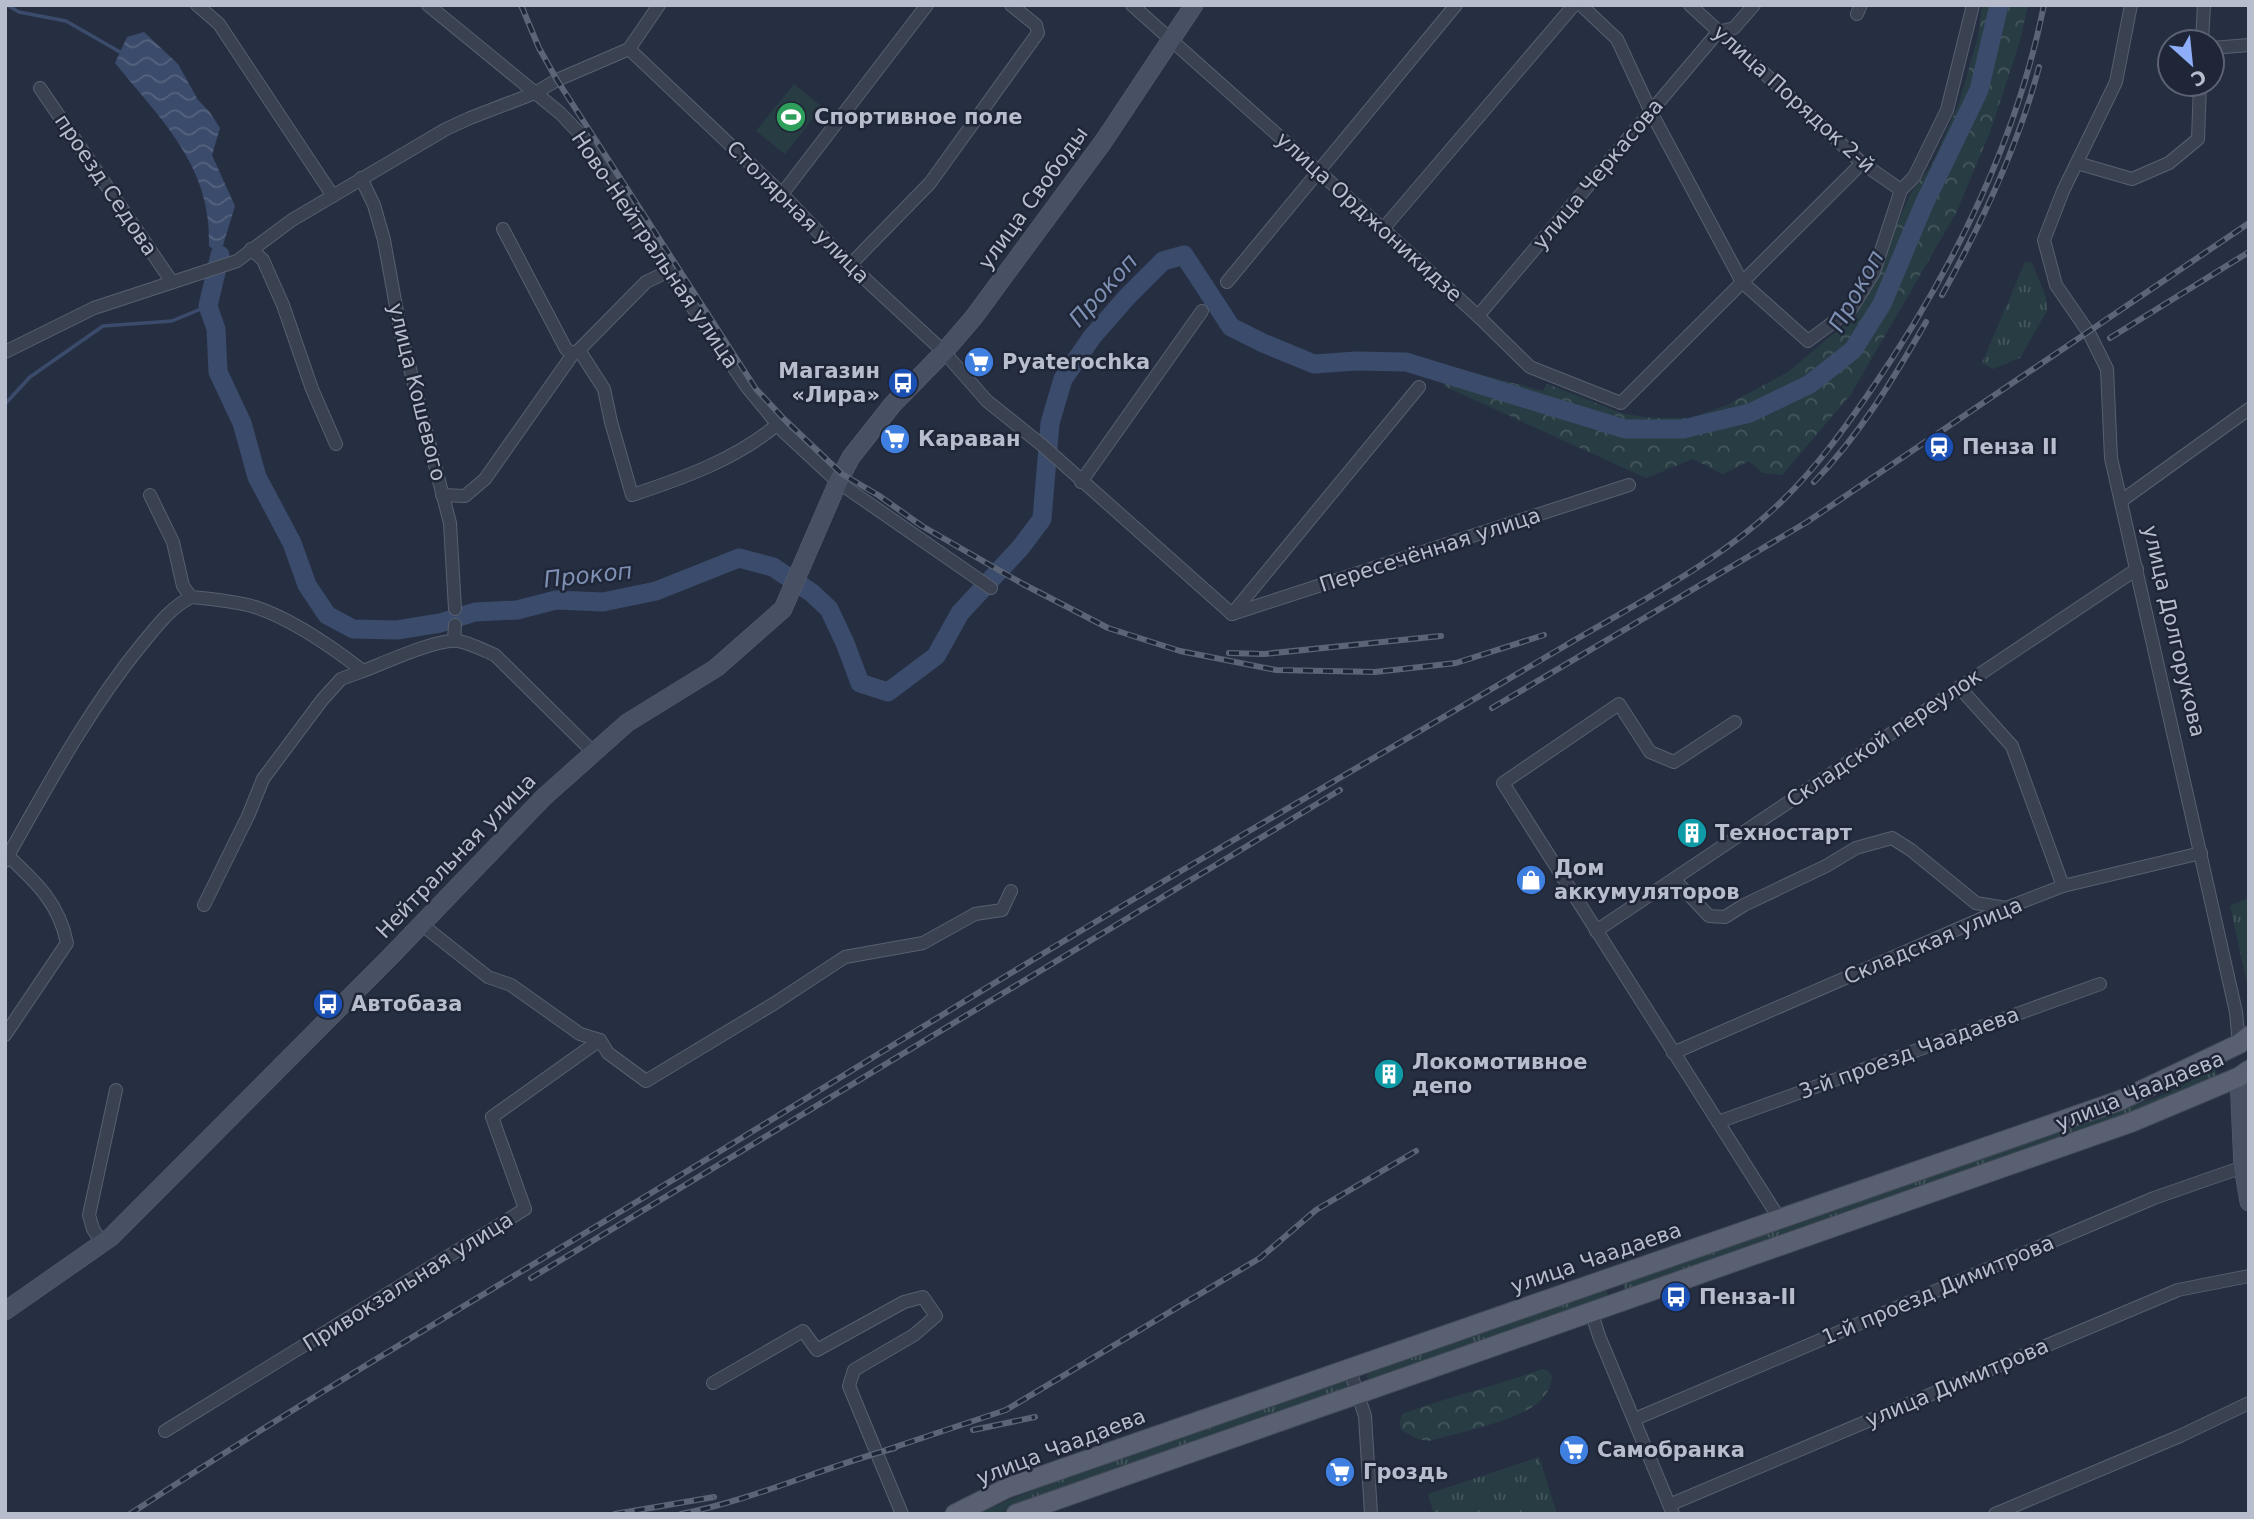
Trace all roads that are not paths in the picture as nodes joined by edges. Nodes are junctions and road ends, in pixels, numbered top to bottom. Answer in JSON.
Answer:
{"nodes":[{"id":1,"x":197,"y":5,"type":"edge"},
{"id":2,"x":428,"y":5,"type":"edge"},
{"id":3,"x":659,"y":5,"type":"edge"},
{"id":4,"x":927,"y":5,"type":"edge"},
{"id":5,"x":1011,"y":5,"type":"edge"},
{"id":6,"x":1132,"y":5,"type":"edge"},
{"id":7,"x":1194,"y":5,"type":"edge"},
{"id":8,"x":1456,"y":5,"type":"edge"},
{"id":9,"x":1574,"y":5,"type":"edge"},
{"id":10,"x":1581,"y":5,"type":"edge"},
{"id":11,"x":1690,"y":5,"type":"edge"},
{"id":12,"x":1754,"y":5,"type":"edge"},
{"id":13,"x":1973,"y":5,"type":"edge"},
{"id":14,"x":2131,"y":5,"type":"edge"},
{"id":15,"x":2204,"y":5,"type":"edge"},
{"id":16,"x":2203,"y":28,"type":"edge"},
{"id":17,"x":1718,"y":32,"type":"junction"},
{"id":18,"x":1171,"y":39,"type":"junction"},
{"id":19,"x":2249,"y":45,"type":"edge"},
{"id":20,"x":2226,"y":47,"type":"edge"},
{"id":21,"x":629,"y":49,"type":"junction"},
{"id":22,"x":40,"y":88,"type":"dead end"},
{"id":23,"x":534,"y":93,"type":"junction"},
{"id":24,"x":2199,"y":98,"type":"edge"},
{"id":25,"x":1651,"y":112,"type":"junction"},
{"id":26,"x":1862,"y":163,"type":"junction"},
{"id":27,"x":2077,"y":163,"type":"junction"},
{"id":28,"x":1319,"y":172,"type":"junction"},
{"id":29,"x":362,"y":178,"type":"junction"},
{"id":30,"x":1901,"y":190,"type":"junction"},
{"id":31,"x":782,"y":194,"type":"junction"},
{"id":32,"x":332,"y":196,"type":"junction"},
{"id":33,"x":503,"y":229,"type":"dead end"},
{"id":34,"x":1382,"y":229,"type":"junction"},
{"id":35,"x":251,"y":249,"type":"junction"},
{"id":36,"x":850,"y":265,"type":"junction"},
{"id":37,"x":669,"y":271,"type":"junction"},
{"id":38,"x":172,"y":282,"type":"junction"},
{"id":39,"x":1227,"y":282,"type":"dead end"},
{"id":40,"x":1742,"y":282,"type":"junction"},
{"id":41,"x":1202,"y":311,"type":"dead end"},
{"id":42,"x":1478,"y":316,"type":"junction"},
{"id":43,"x":5,"y":352,"type":"edge"},
{"id":44,"x":576,"y":352,"type":"junction"},
{"id":45,"x":944,"y":352,"type":"junction"},
{"id":46,"x":1419,"y":387,"type":"dead end"},
{"id":47,"x":893,"y":404,"type":"joint"},
{"id":48,"x":2249,"y":409,"type":"edge"},
{"id":49,"x":778,"y":425,"type":"junction"},
{"id":50,"x":336,"y":444,"type":"dead end"},
{"id":51,"x":838,"y":482,"type":"junction"},
{"id":52,"x":1081,"y":482,"type":"junction"},
{"id":53,"x":1629,"y":485,"type":"dead end"},
{"id":54,"x":150,"y":495,"type":"dead end"},
{"id":55,"x":442,"y":495,"type":"junction"},
{"id":56,"x":2121,"y":500,"type":"junction"},
{"id":57,"x":2137,"y":569,"type":"junction"},
{"id":58,"x":991,"y":588,"type":"dead end"},
{"id":59,"x":191,"y":597,"type":"junction"},
{"id":60,"x":455,"y":609,"type":"dead end"},
{"id":61,"x":1231,"y":614,"type":"junction"},
{"id":62,"x":455,"y":625,"type":"dead end"},
{"id":63,"x":454,"y":640,"type":"junction"},
{"id":64,"x":363,"y":671,"type":"junction"},
{"id":65,"x":1959,"y":687,"type":"junction"},
{"id":66,"x":1735,"y":722,"type":"dead end"},
{"id":67,"x":594,"y":753,"type":"junction"},
{"id":68,"x":2201,"y":853,"type":"junction"},
{"id":69,"x":7,"y":858,"type":"edge"},
{"id":70,"x":1674,"y":879,"type":"junction"},
{"id":71,"x":2063,"y":886,"type":"junction"},
{"id":72,"x":1012,"y":891,"type":"dead end"},
{"id":73,"x":204,"y":905,"type":"dead end"},
{"id":74,"x":2006,"y":908,"type":"junction"},
{"id":75,"x":421,"y":924,"type":"junction"},
{"id":76,"x":1597,"y":931,"type":"junction"},
{"id":77,"x":2100,"y":984,"type":"dead end"},
{"id":78,"x":5,"y":1035,"type":"edge"},
{"id":79,"x":600,"y":1040,"type":"junction"},
{"id":80,"x":2244,"y":1040,"type":"edge"},
{"id":81,"x":1673,"y":1052,"type":"junction"},
{"id":82,"x":2244,"y":1074,"type":"edge"},
{"id":83,"x":116,"y":1090,"type":"dead end"},
{"id":84,"x":1718,"y":1122,"type":"junction"},
{"id":85,"x":2243,"y":1167,"type":"junction"},
{"id":86,"x":2249,"y":1202,"type":"edge"},
{"id":87,"x":1779,"y":1219,"type":"junction"},
{"id":88,"x":102,"y":1243,"type":"junction"},
{"id":89,"x":2249,"y":1276,"type":"edge"},
{"id":90,"x":5,"y":1311,"type":"edge"},
{"id":91,"x":1591,"y":1311,"type":"junction"},
{"id":92,"x":1349,"y":1368,"type":"junction"},
{"id":93,"x":713,"y":1383,"type":"dead end"},
{"id":94,"x":1357,"y":1392,"type":"junction"},
{"id":95,"x":2249,"y":1403,"type":"edge"},
{"id":96,"x":1635,"y":1419,"type":"junction"},
{"id":97,"x":165,"y":1431,"type":"dead end"},
{"id":98,"x":1671,"y":1509,"type":"edge"},
{"id":99,"x":902,"y":1514,"type":"edge"},
{"id":100,"x":955,"y":1514,"type":"edge"},
{"id":101,"x":1016,"y":1514,"type":"edge"},
{"id":102,"x":1371,"y":1514,"type":"edge"},
{"id":103,"x":1995,"y":1514,"type":"edge"}],
"edges":[{"from":1,"to":32,"type":"street"},
{"from":2,"to":23,"type":"street","name":"Ново-Нейтральная улица"},
{"from":3,"to":21,"type":"street"},
{"from":4,"to":31,"type":"street"},
{"from":5,"to":36,"type":"street"},
{"from":6,"to":18,"type":"street","name":"улица Орджоникидзе"},
{"from":7,"to":18,"type":"main road","name":"улица Свободы"},
{"from":8,"to":28,"type":"street"},
{"from":9,"to":34,"type":"street"},
{"from":10,"to":25,"type":"street"},
{"from":11,"to":17,"type":"street","name":"улица Порядок 2-й"},
{"from":12,"to":17,"type":"street","name":"улица Черкасова"},
{"from":13,"to":30,"type":"street"},
{"from":14,"to":27,"type":"street"},
{"from":15,"to":16,"type":"street"},
{"from":17,"to":25,"type":"street","name":"улица Черкасова"},
{"from":17,"to":26,"type":"street","name":"улица Порядок 2-й"},
{"from":18,"to":28,"type":"street","name":"улица Орджоникидзе"},
{"from":18,"to":45,"type":"main road","name":"улица Свободы"},
{"from":19,"to":20,"type":"street"},
{"from":21,"to":23,"type":"street"},
{"from":21,"to":31,"type":"street","name":"Столярная улица"},
{"from":22,"to":38,"type":"street","name":"проезд Седова"},
{"from":23,"to":29,"type":"street"},
{"from":23,"to":37,"type":"street","name":"Ново-Нейтральная улица"},
{"from":24,"to":27,"type":"street"},
{"from":25,"to":40,"type":"street"},
{"from":25,"to":42,"type":"street","name":"улица Черкасова"},
{"from":26,"to":30,"type":"street","name":"улица Порядок 2-й"},
{"from":26,"to":40,"type":"street"},
{"from":27,"to":56,"type":"street","name":"улица Долгорукова"},
{"from":28,"to":34,"type":"street","name":"улица Орджоникидзе"},
{"from":28,"to":39,"type":"street"},
{"from":29,"to":32,"type":"street"},
{"from":29,"to":55,"type":"street","name":"улица Кошевого"},
{"from":30,"to":40,"type":"street"},
{"from":31,"to":36,"type":"street","name":"Столярная улица"},
{"from":32,"to":35,"type":"street"},
{"from":33,"to":44,"type":"street"},
{"from":34,"to":42,"type":"street","name":"улица Орджоникидзе"},
{"from":35,"to":38,"type":"street"},
{"from":35,"to":50,"type":"street"},
{"from":36,"to":45,"type":"street","name":"Столярная улица"},
{"from":37,"to":44,"type":"street"},
{"from":37,"to":49,"type":"street","name":"Ново-Нейтральная улица"},
{"from":38,"to":43,"type":"street"},
{"from":40,"to":42,"type":"street","name":"улица Орджоникидзе"},
{"from":41,"to":52,"type":"street"},
{"from":44,"to":49,"type":"street"},
{"from":44,"to":55,"type":"street"},
{"from":45,"to":47,"type":"main road","name":"улица Свободы"},
{"from":45,"to":52,"type":"street","name":"Столярная улица"},
{"from":46,"to":61,"type":"street"},
{"from":47,"to":51,"type":"main road","name":"Нейтральная улица"},
{"from":48,"to":56,"type":"street"},
{"from":49,"to":51,"type":"street","name":"Ново-Нейтральная улица"},
{"from":51,"to":58,"type":"street","name":"Ново-Нейтральная улица"},
{"from":51,"to":67,"type":"main road","name":"Нейтральная улица"},
{"from":52,"to":61,"type":"street"},
{"from":53,"to":61,"type":"street","name":"Пересечённая улица"},
{"from":54,"to":59,"type":"street"},
{"from":55,"to":60,"type":"street","name":"улица Кошевого"},
{"from":56,"to":57,"type":"street","name":"улица Долгорукова"},
{"from":57,"to":65,"type":"street","name":"Складской переулок"},
{"from":57,"to":68,"type":"street","name":"улица Долгорукова"},
{"from":59,"to":64,"type":"street"},
{"from":59,"to":69,"type":"street"},
{"from":62,"to":63,"type":"street"},
{"from":63,"to":64,"type":"street"},
{"from":63,"to":67,"type":"street"},
{"from":64,"to":73,"type":"street"},
{"from":65,"to":70,"type":"street","name":"Складской переулок"},
{"from":65,"to":71,"type":"street"},
{"from":66,"to":76,"type":"street"},
{"from":67,"to":75,"type":"main road","name":"Нейтральная улица"},
{"from":68,"to":71,"type":"street","name":"Складская улица"},
{"from":68,"to":80,"type":"street","name":"улица Долгорукова"},
{"from":69,"to":78,"type":"street"},
{"from":70,"to":74,"type":"street"},
{"from":70,"to":76,"type":"street","name":"Складской переулок"},
{"from":71,"to":74,"type":"street","name":"Складская улица"},
{"from":72,"to":79,"type":"street"},
{"from":74,"to":81,"type":"street","name":"Складская улица"},
{"from":75,"to":79,"type":"street"},
{"from":75,"to":88,"type":"main road","name":"Нейтральная улица"},
{"from":76,"to":81,"type":"street"},
{"from":77,"to":84,"type":"street","name":"3-й проезд Чаадаева"},
{"from":79,"to":97,"type":"street","name":"Привокзальная улица"},
{"from":80,"to":82,"type":"main road"},
{"from":80,"to":87,"type":"main road","name":"улица Чаадаева"},
{"from":81,"to":84,"type":"street"},
{"from":82,"to":85,"type":"main road"},
{"from":82,"to":91,"type":"main road","name":"улица Чаадаева"},
{"from":83,"to":88,"type":"street"},
{"from":84,"to":87,"type":"street"},
{"from":85,"to":86,"type":"main road"},
{"from":85,"to":96,"type":"street","name":"1-й проезд Димитрова"},
{"from":87,"to":92,"type":"main road","name":"улица Чаадаева"},
{"from":88,"to":90,"type":"main road","name":"Нейтральная улица"},
{"from":89,"to":98,"type":"street","name":"улица Димитрова"},
{"from":91,"to":94,"type":"main road","name":"улица Чаадаева"},
{"from":91,"to":96,"type":"street"},
{"from":92,"to":94,"type":"street"},
{"from":92,"to":100,"type":"main road","name":"улица Чаадаева"},
{"from":93,"to":99,"type":"street"},
{"from":94,"to":101,"type":"main road","name":"улица Чаадаева"},
{"from":94,"to":102,"type":"street"},
{"from":95,"to":103,"type":"street"},
{"from":96,"to":98,"type":"street"}]}
